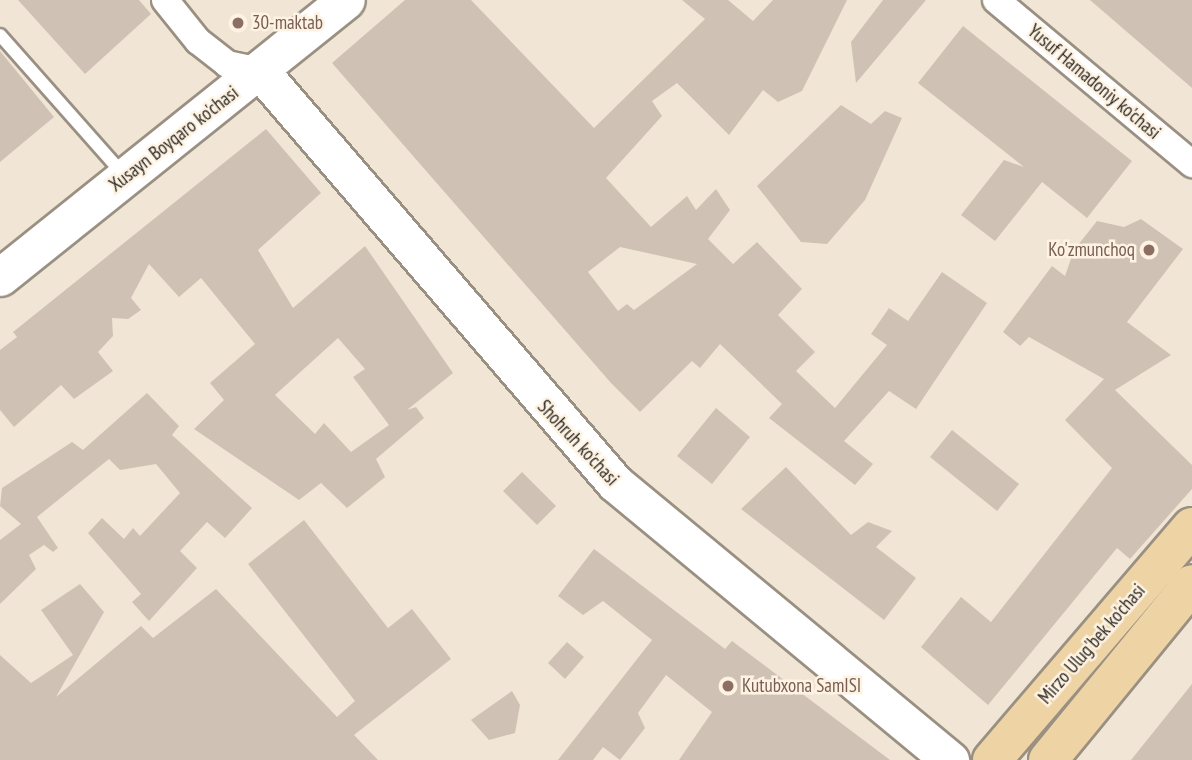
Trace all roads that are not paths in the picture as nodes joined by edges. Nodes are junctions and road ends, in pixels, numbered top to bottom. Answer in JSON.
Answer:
{"nodes":[{"id":1,"x":165,"y":0,"type":"edge"},
{"id":2,"x":346,"y":0,"type":"edge"},
{"id":3,"x":996,"y":0,"type":"edge"},
{"id":4,"x":0,"y":34,"type":"edge"},
{"id":5,"x":260,"y":71,"type":"junction"},
{"id":6,"x":1192,"y":164,"type":"edge"},
{"id":7,"x":126,"y":177,"type":"junction"},
{"id":8,"x":0,"y":277,"type":"edge"},
{"id":9,"x":1192,"y":527,"type":"edge"},
{"id":10,"x":1192,"y":584,"type":"edge"},
{"id":11,"x":950,"y":760,"type":"edge"},
{"id":12,"x":992,"y":760,"type":"edge"},
{"id":13,"x":1048,"y":760,"type":"edge"}],
"edges":[{"from":1,"to":5,"type":"street"},
{"from":2,"to":5,"type":"main road","name":"Xusayn Boyqaro ko'chasi"},
{"from":3,"to":6,"type":"street","name":"Yusuf Hamadoniy ko'chasi"},
{"from":4,"to":7,"type":"lane"},
{"from":5,"to":7,"type":"main road","name":"Xusayn Boyqaro ko'chasi"},
{"from":5,"to":11,"type":"main road","name":"Shohruh ko'chasi"},
{"from":7,"to":8,"type":"main road","name":"Xusayn Boyqaro ko'chasi"},
{"from":9,"to":12,"type":"main road","name":"Mirzo Ulug'bek ko'chasi"},
{"from":10,"to":13,"type":"main road","name":"Mirzo Ulug'bek ko'chasi"}]}
